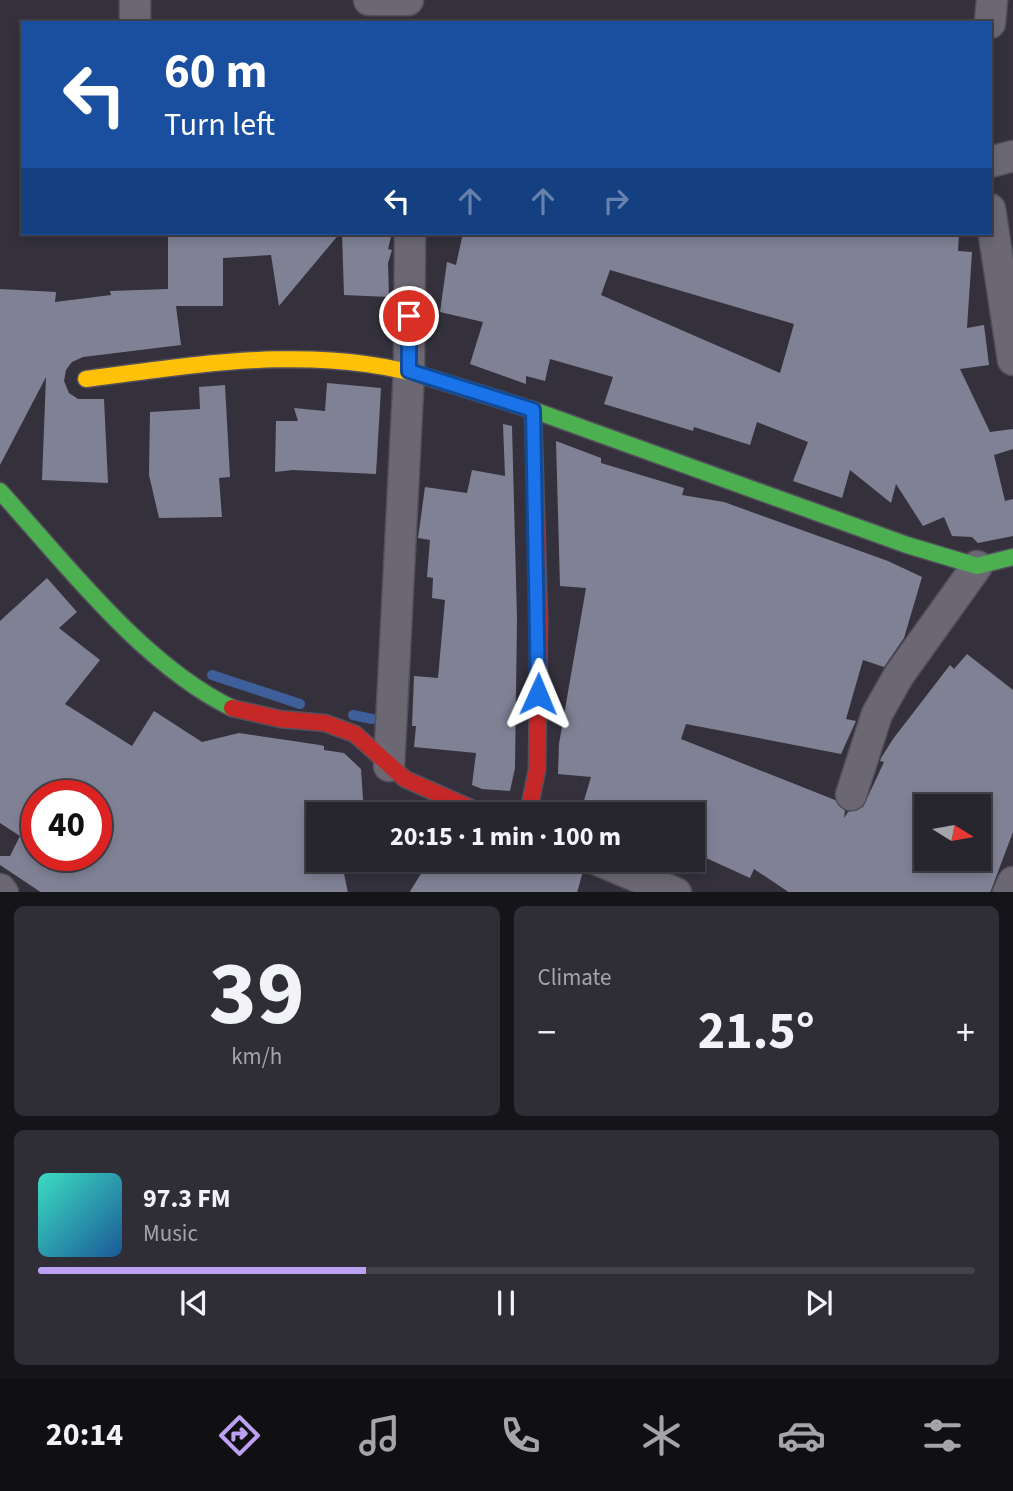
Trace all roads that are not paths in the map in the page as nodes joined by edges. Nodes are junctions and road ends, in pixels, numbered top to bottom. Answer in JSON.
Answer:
{"nodes":[{"id":1,"x":135,"y":0,"type":"edge"},
{"id":2,"x":992,"y":0,"type":"edge"},
{"id":3,"x":135,"y":21,"type":"edge"},
{"id":4,"x":990,"y":21,"type":"edge"},
{"id":5,"x":1013,"y":156,"type":"edge"},
{"id":6,"x":992,"y":161,"type":"edge"},
{"id":7,"x":992,"y":222,"type":"edge"},
{"id":8,"x":410,"y":235,"type":"edge"},
{"id":9,"x":1013,"y":360,"type":"edge"},
{"id":10,"x":409,"y":371,"type":"junction"},
{"id":11,"x":86,"y":379,"type":"dead end"},
{"id":12,"x":533,"y":410,"type":"junction"},
{"id":13,"x":0,"y":491,"type":"edge"},
{"id":14,"x":1013,"y":557,"type":"edge"},
{"id":15,"x":977,"y":566,"type":"junction"},
{"id":16,"x":389,"y":766,"type":"junction"},
{"id":17,"x":851,"y":795,"type":"dead end"},
{"id":18,"x":455,"y":802,"type":"edge"},
{"id":19,"x":530,"y":802,"type":"edge"},
{"id":20,"x":627,"y":872,"type":"edge"},
{"id":21,"x":1013,"y":882,"type":"edge"},
{"id":22,"x":676,"y":892,"type":"edge"},
{"id":23,"x":1008,"y":892,"type":"edge"}],
"edges":[{"from":1,"to":3,"type":"street"},
{"from":2,"to":4,"type":"street"},
{"from":5,"to":6,"type":"street"},
{"from":7,"to":9,"type":"street"},
{"from":8,"to":10,"type":"street"},
{"from":10,"to":11,"type":"street"},
{"from":10,"to":12,"type":"street"},
{"from":10,"to":16,"type":"street"},
{"from":12,"to":15,"type":"street"},
{"from":12,"to":19,"type":"street"},
{"from":13,"to":16,"type":"street"},
{"from":14,"to":15,"type":"street"},
{"from":15,"to":17,"type":"street"},
{"from":16,"to":18,"type":"street"},
{"from":20,"to":22,"type":"street"},
{"from":21,"to":23,"type":"street"}]}
